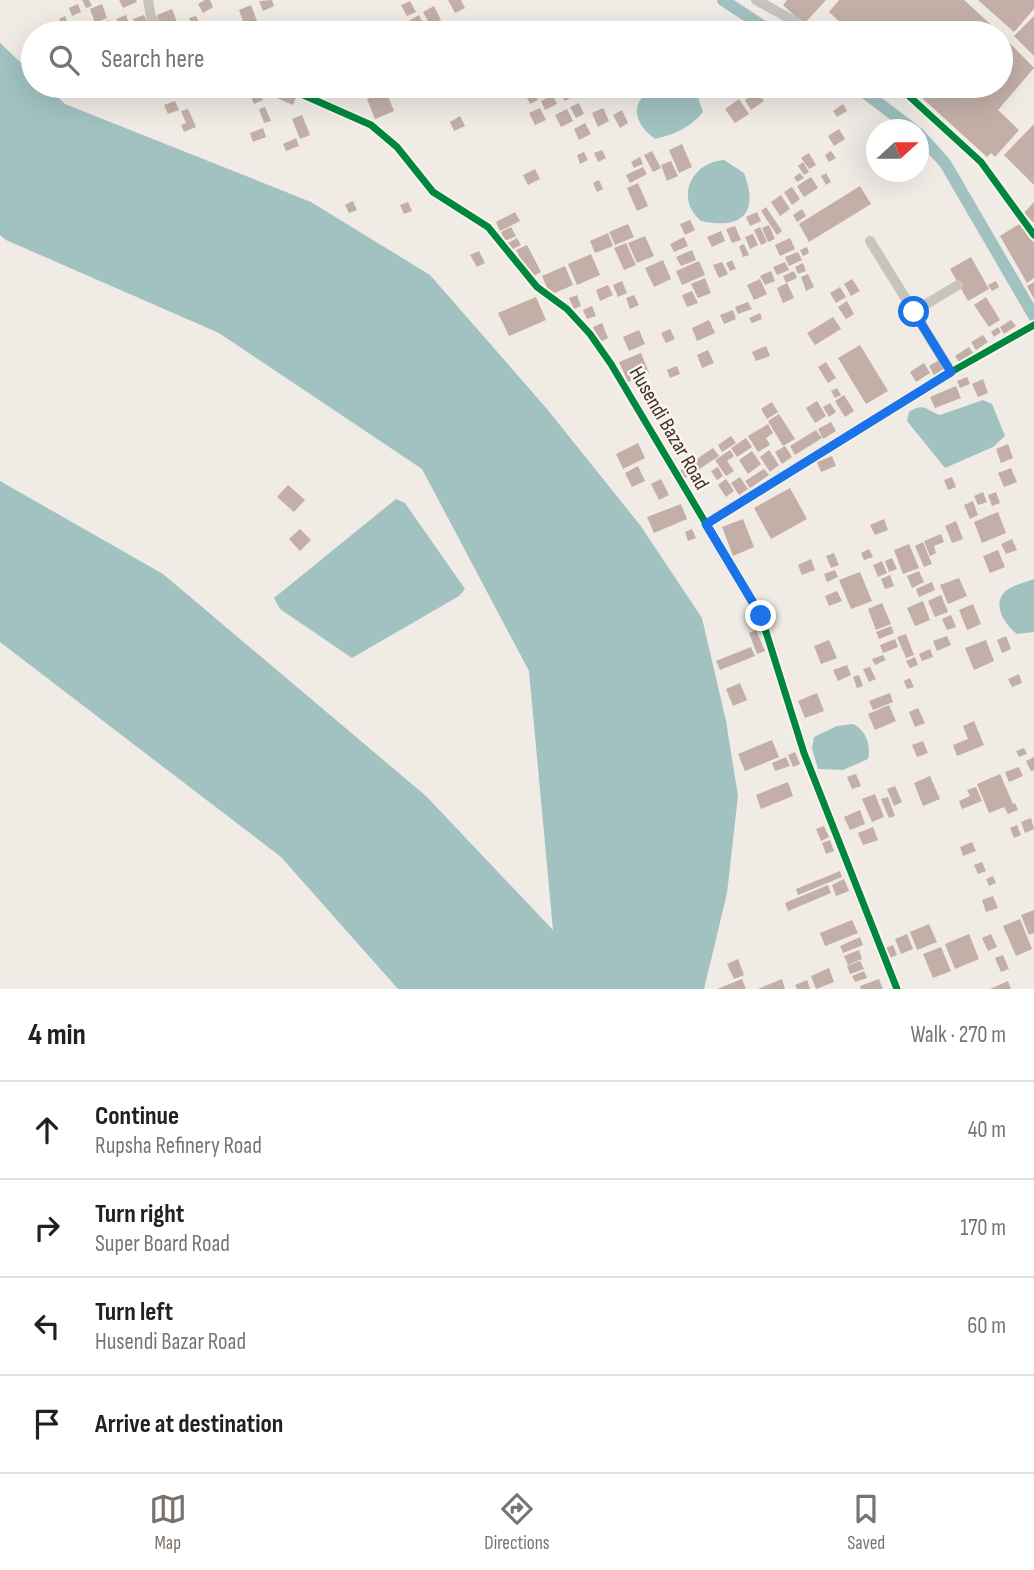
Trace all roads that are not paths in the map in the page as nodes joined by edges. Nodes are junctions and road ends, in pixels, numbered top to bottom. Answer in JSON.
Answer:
{"nodes":[{"id":1,"x":148,"y":0,"type":"edge"},
{"id":2,"x":756,"y":0,"type":"edge"},
{"id":3,"x":154,"y":21,"type":"edge"},
{"id":4,"x":794,"y":21,"type":"edge"},
{"id":5,"x":310,"y":98,"type":"edge"},
{"id":6,"x":911,"y":98,"type":"edge"},
{"id":7,"x":1034,"y":235,"type":"edge"},
{"id":8,"x":870,"y":241,"type":"dead end"},
{"id":9,"x":958,"y":285,"type":"dead end"},
{"id":10,"x":914,"y":312,"type":"junction"},
{"id":11,"x":1030,"y":328,"type":"edge"},
{"id":12,"x":951,"y":372,"type":"junction"},
{"id":13,"x":706,"y":524,"type":"junction"},
{"id":14,"x":897,"y":989,"type":"edge"}],
"edges":[{"from":1,"to":3,"type":"street"},
{"from":2,"to":4,"type":"street"},
{"from":5,"to":13,"type":"street","name":"Husendi Bazar Road"},
{"from":6,"to":7,"type":"street"},
{"from":8,"to":10,"type":"street"},
{"from":9,"to":10,"type":"street"},
{"from":10,"to":12,"type":"street"},
{"from":11,"to":12,"type":"street"},
{"from":12,"to":13,"type":"street"},
{"from":13,"to":14,"type":"street","name":"Husendi Bazar Road"}]}
